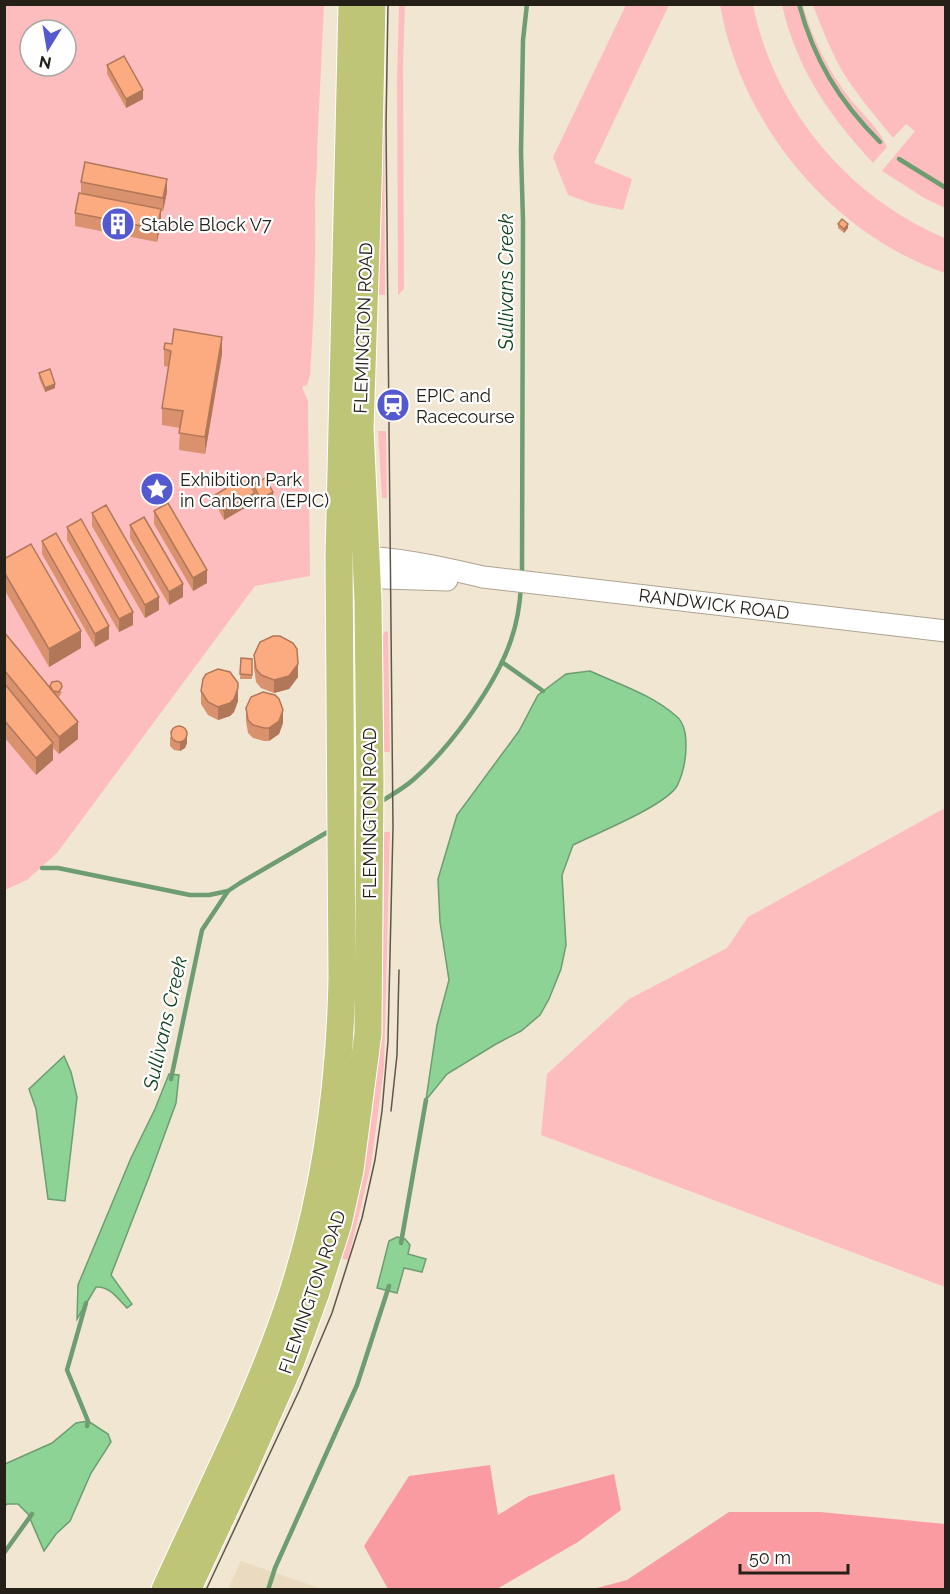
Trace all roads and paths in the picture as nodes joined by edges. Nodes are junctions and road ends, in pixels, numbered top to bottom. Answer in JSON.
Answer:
{"nodes":[{"id":1,"x":352,"y":4,"type":"edge"},
{"id":2,"x":372,"y":4,"type":"edge"},
{"id":3,"x":358,"y":185,"type":"junction"},
{"id":4,"x":339,"y":567,"type":"junction"},
{"id":5,"x":367,"y":567,"type":"junction"},
{"id":6,"x":945,"y":631,"type":"edge"},
{"id":7,"x":165,"y":1590,"type":"edge"},
{"id":8,"x":187,"y":1590,"type":"edge"}],
"edges":[{"from":1,"to":3,"type":"main road","name":"FLEMINGTON ROAD"},
{"from":2,"to":3,"type":"main road","name":"FLEMINGTON ROAD"},
{"from":3,"to":4,"type":"main road","name":"FLEMINGTON ROAD"},
{"from":3,"to":5,"type":"main road","name":"FLEMINGTON ROAD"},
{"from":4,"to":5,"type":"street","name":"RANDWICK ROAD"},
{"from":4,"to":7,"type":"main road","name":"FLEMINGTON ROAD"},
{"from":5,"to":6,"type":"street","name":"RANDWICK ROAD"},
{"from":5,"to":8,"type":"main road","name":"FLEMINGTON ROAD"}]}
